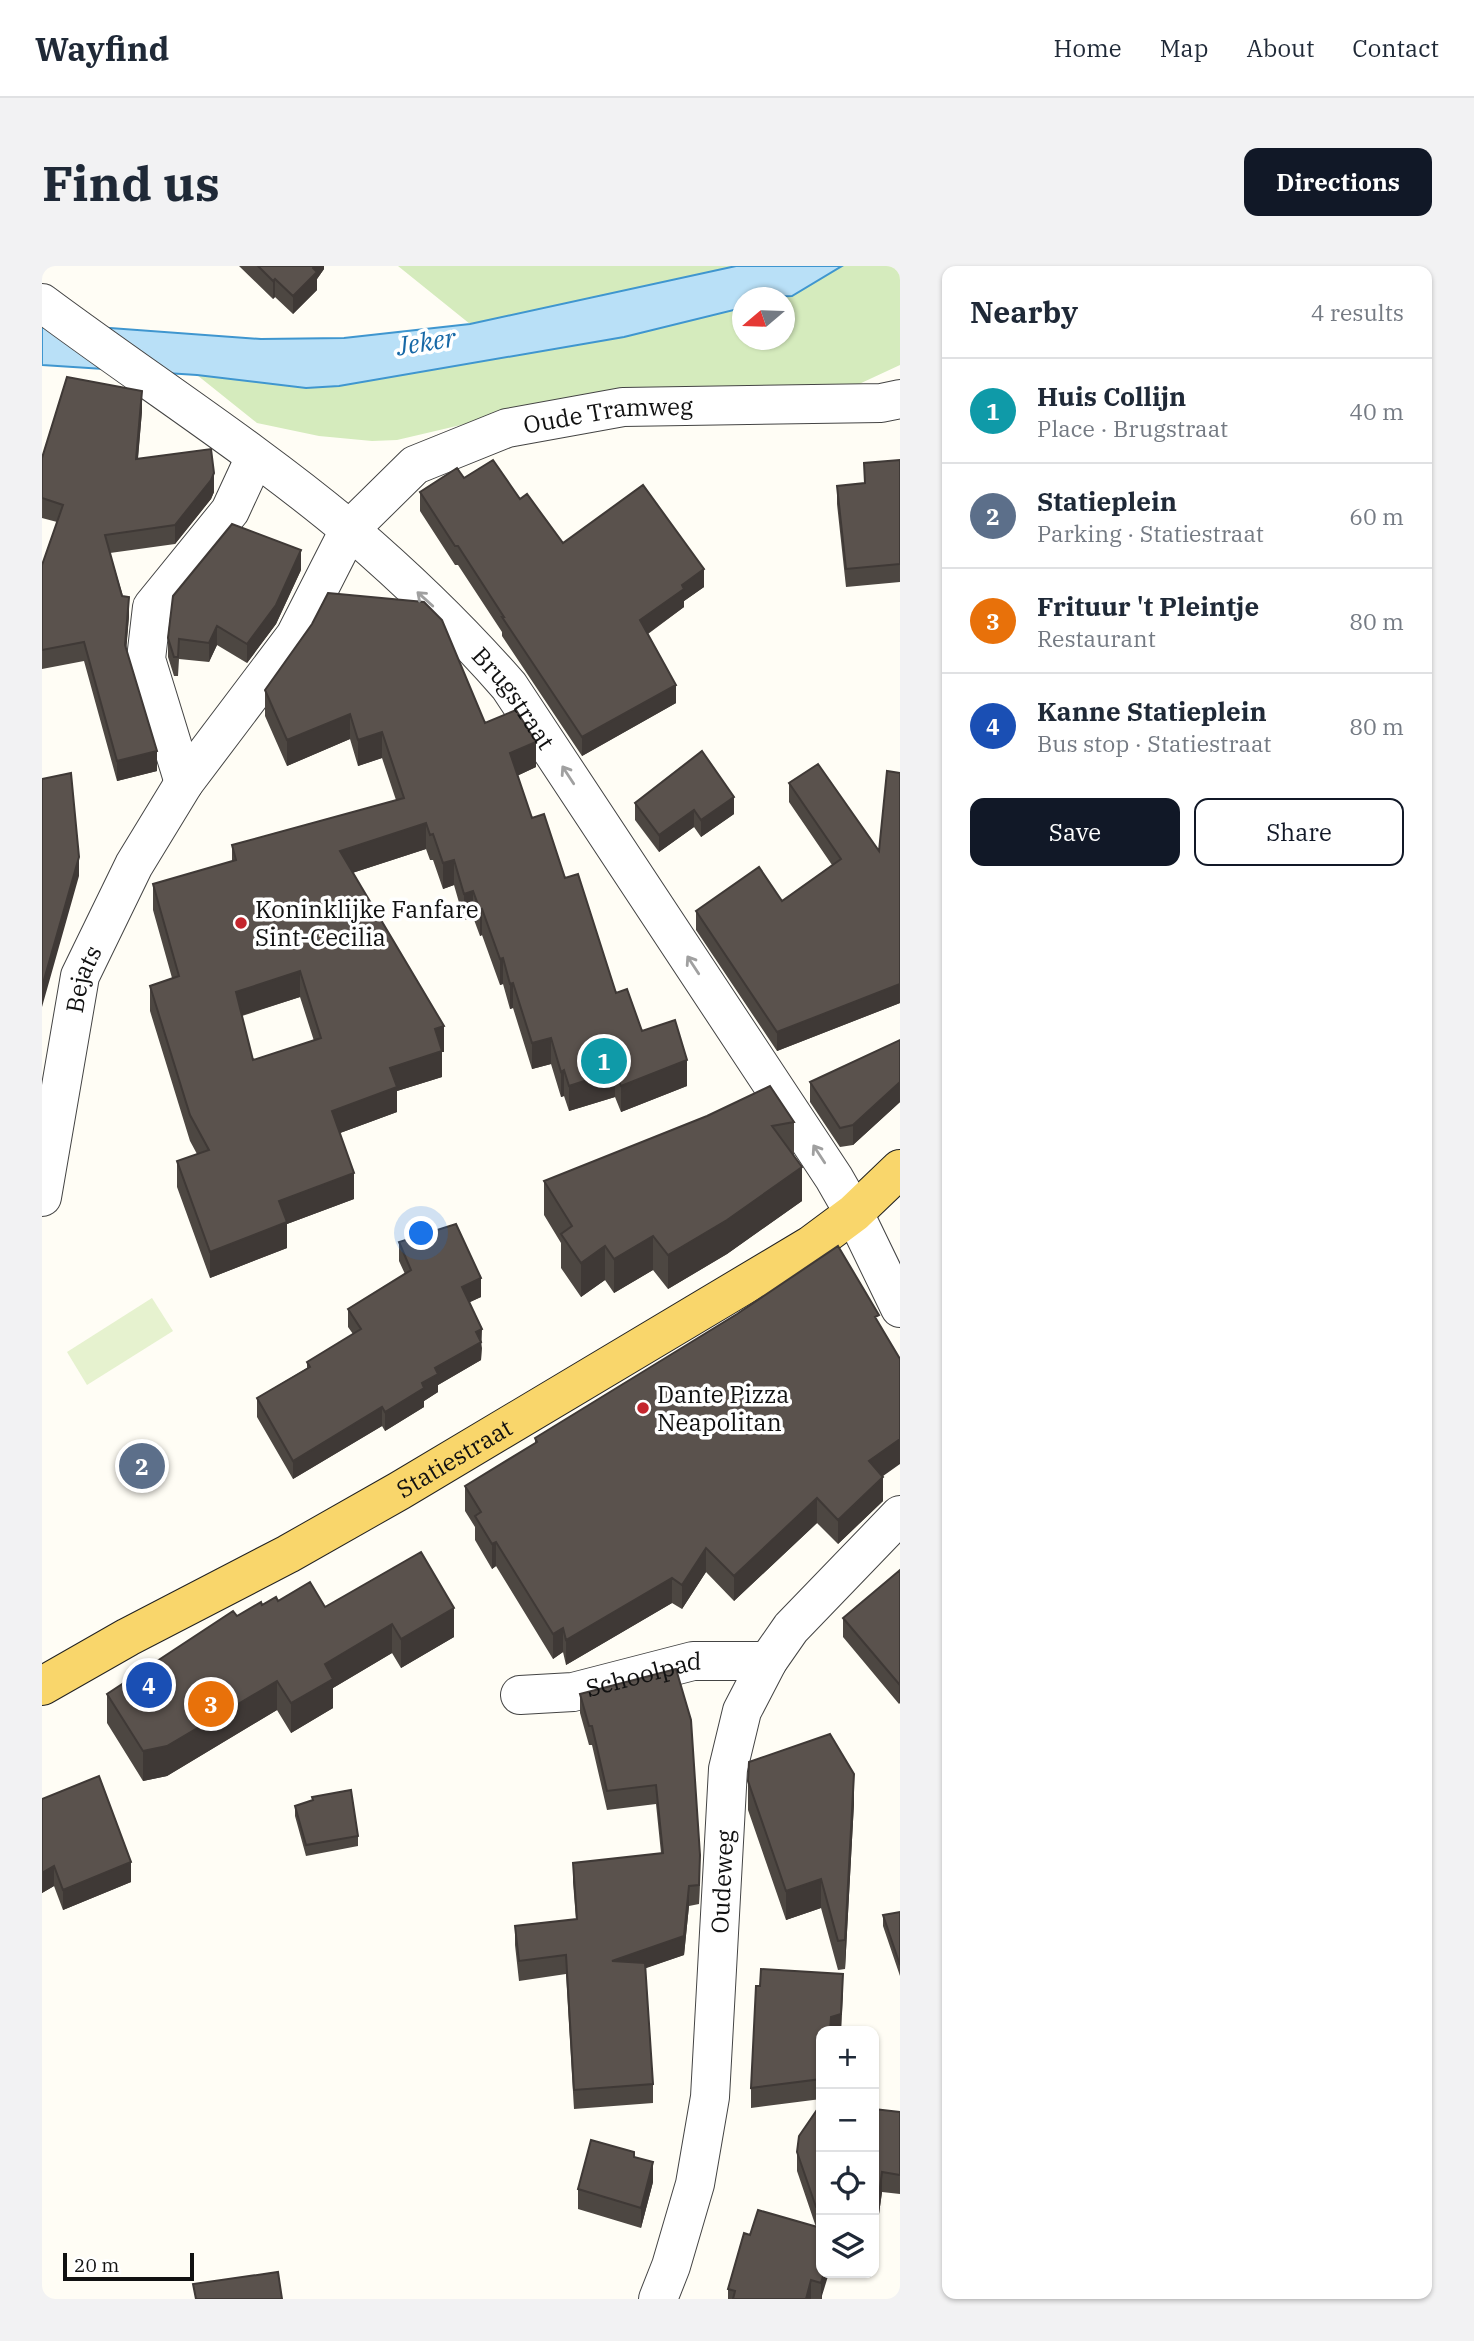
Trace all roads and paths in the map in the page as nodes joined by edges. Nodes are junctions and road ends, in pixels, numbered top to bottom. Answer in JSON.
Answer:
{"nodes":[{"id":1,"x":55,"y":312,"type":"edge"},
{"id":2,"x":900,"y":399,"type":"edge"},
{"id":3,"x":255,"y":457,"type":"junction"},
{"id":4,"x":349,"y":530,"type":"junction"},
{"id":5,"x":184,"y":783,"type":"junction"},
{"id":6,"x":900,"y":1169,"type":"edge"},
{"id":7,"x":42,"y":1198,"type":"edge"},
{"id":8,"x":854,"y":1213,"type":"junction"},
{"id":9,"x":900,"y":1308,"type":"edge"},
{"id":10,"x":900,"y":1515,"type":"edge"},
{"id":11,"x":768,"y":1661,"type":"junction"},
{"id":12,"x":42,"y":1686,"type":"edge"},
{"id":13,"x":520,"y":1695,"type":"dead end"},
{"id":14,"x":659,"y":2299,"type":"edge"}],
"edges":[{"from":1,"to":3,"type":"street","name":"Brugstraat"},
{"from":2,"to":4,"type":"street","name":"Oude Tramweg"},
{"from":3,"to":4,"type":"street","name":"Brugstraat"},
{"from":3,"to":5,"type":"street"},
{"from":4,"to":5,"type":"street","name":"Bejats"},
{"from":8,"to":4,"type":"street","name":"Brugstraat","one_way":true},
{"from":5,"to":7,"type":"street","name":"Bejats"},
{"from":6,"to":8,"type":"main road","name":"Statiestraat"},
{"from":8,"to":9,"type":"street"},
{"from":8,"to":12,"type":"main road","name":"Statiestraat"},
{"from":10,"to":11,"type":"street","name":"Oudeweg"},
{"from":11,"to":13,"type":"street","name":"Schoolpad"},
{"from":11,"to":14,"type":"street","name":"Oudeweg"}]}
